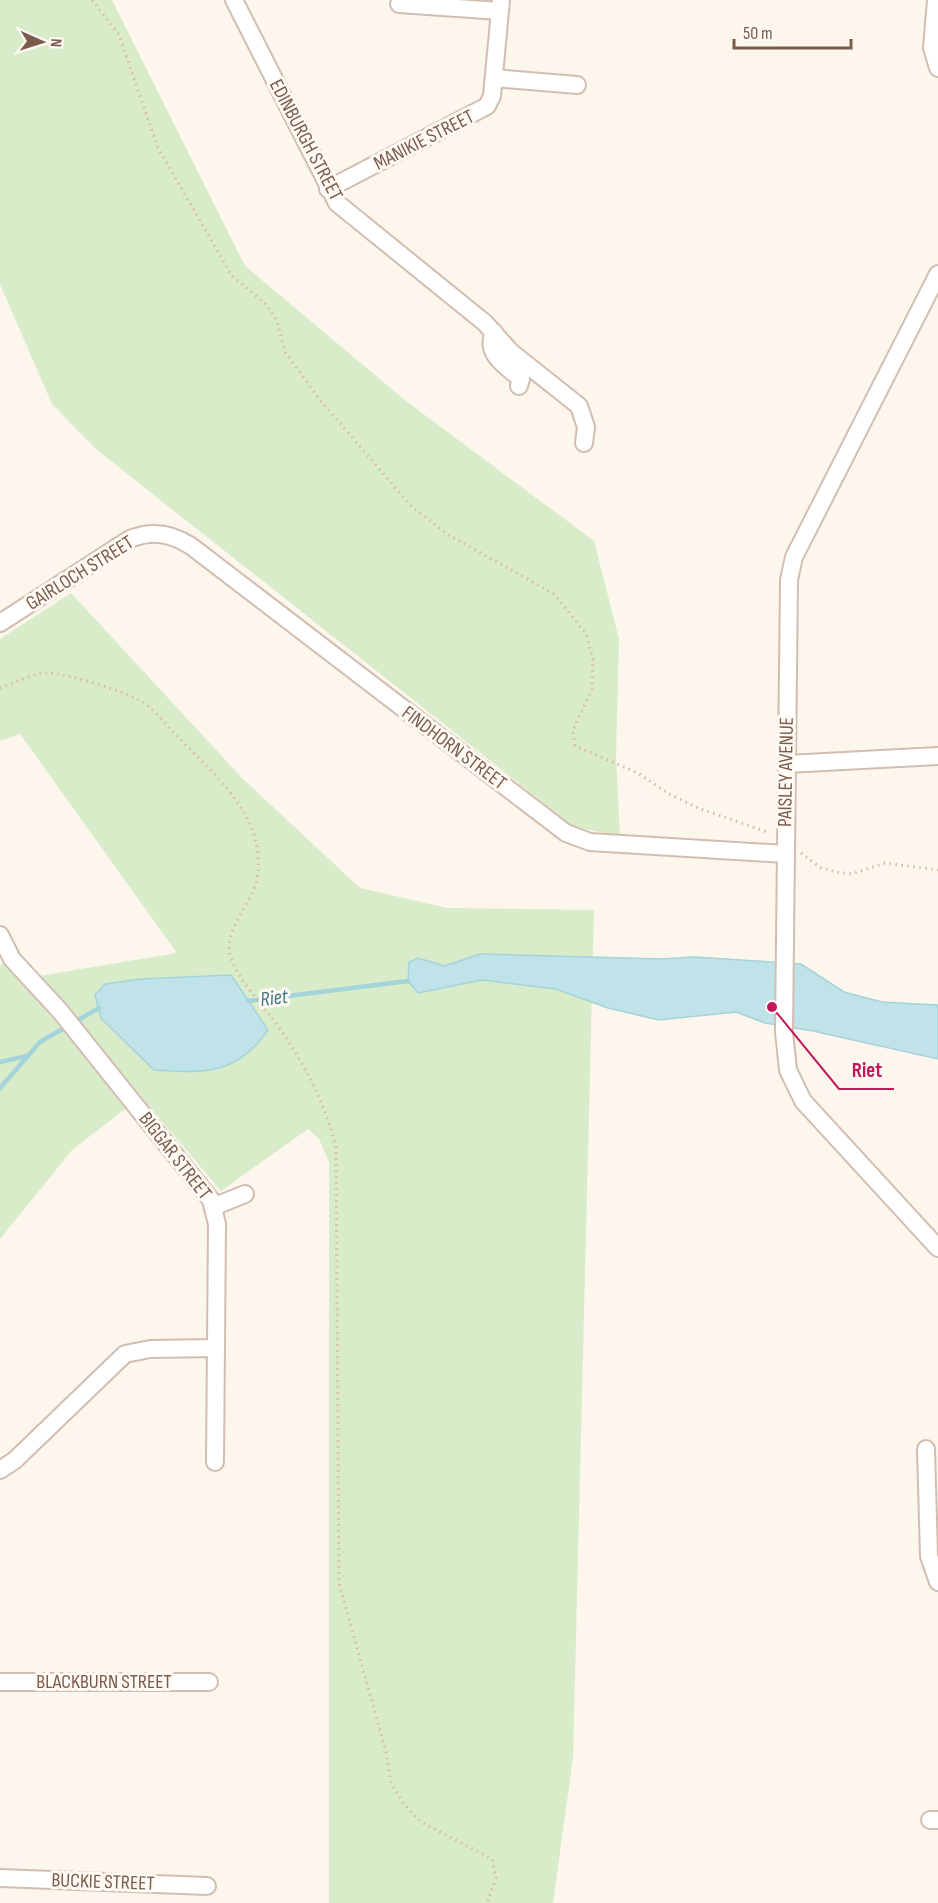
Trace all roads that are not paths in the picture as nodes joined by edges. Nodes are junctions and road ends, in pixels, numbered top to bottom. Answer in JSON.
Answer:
{"nodes":[{"id":1,"x":234,"y":0,"type":"edge"},
{"id":2,"x":936,"y":0,"type":"edge"},
{"id":3,"x":399,"y":4,"type":"dead end"},
{"id":4,"x":501,"y":6,"type":"edge"},
{"id":5,"x":938,"y":68,"type":"edge"},
{"id":6,"x":494,"y":78,"type":"junction"},
{"id":7,"x":577,"y":85,"type":"dead end"},
{"id":8,"x":328,"y":189,"type":"junction"},
{"id":9,"x":938,"y":274,"type":"edge"},
{"id":10,"x":491,"y":329,"type":"junction"},
{"id":11,"x":519,"y":386,"type":"dead end"},
{"id":12,"x":584,"y":443,"type":"dead end"},
{"id":13,"x":163,"y":534,"type":"joint"},
{"id":14,"x":0,"y":623,"type":"edge"},
{"id":15,"x":938,"y":756,"type":"edge"},
{"id":16,"x":786,"y":764,"type":"junction"},
{"id":17,"x":785,"y":849,"type":"junction"},
{"id":18,"x":0,"y":935,"type":"edge"},
{"id":19,"x":245,"y":1194,"type":"dead end"},
{"id":20,"x":213,"y":1207,"type":"junction"},
{"id":21,"x":938,"y":1248,"type":"edge"},
{"id":22,"x":216,"y":1348,"type":"junction"},
{"id":23,"x":926,"y":1449,"type":"dead end"},
{"id":24,"x":215,"y":1462,"type":"dead end"},
{"id":25,"x":0,"y":1470,"type":"edge"},
{"id":26,"x":938,"y":1582,"type":"edge"},
{"id":27,"x":0,"y":1682,"type":"edge"},
{"id":28,"x":209,"y":1682,"type":"dead end"},
{"id":29,"x":0,"y":1878,"type":"edge"},
{"id":30,"x":207,"y":1886,"type":"dead end"}],
"edges":[{"from":1,"to":8,"type":"street","name":"EDINBURGH STREET"},
{"from":2,"to":5,"type":"street"},
{"from":3,"to":4,"type":"street"},
{"from":4,"to":6,"type":"street","name":"MANIKIE STREET"},
{"from":6,"to":7,"type":"street"},
{"from":6,"to":8,"type":"street","name":"MANIKIE STREET"},
{"from":8,"to":10,"type":"street","name":"EDINBURGH STREET"},
{"from":9,"to":16,"type":"street","name":"PAISLEY AVENUE"},
{"from":10,"to":11,"type":"street"},
{"from":10,"to":12,"type":"street","name":"EDINBURGH STREET"},
{"from":13,"to":14,"type":"street","name":"GAIRLOCH STREET"},
{"from":13,"to":17,"type":"street","name":"FINDHORN STREET"},
{"from":15,"to":16,"type":"street"},
{"from":16,"to":17,"type":"street","name":"PAISLEY AVENUE"},
{"from":17,"to":21,"type":"street","name":"PAISLEY AVENUE"},
{"from":18,"to":20,"type":"street","name":"BIGGAR STREET"},
{"from":19,"to":20,"type":"street"},
{"from":20,"to":22,"type":"street","name":"BIGGAR STREET"},
{"from":22,"to":24,"type":"street","name":"BIGGAR STREET"},
{"from":22,"to":25,"type":"street"},
{"from":23,"to":26,"type":"street"},
{"from":27,"to":28,"type":"street","name":"BLACKBURN STREET"},
{"from":29,"to":30,"type":"street","name":"BUCKIE STREET"}]}
